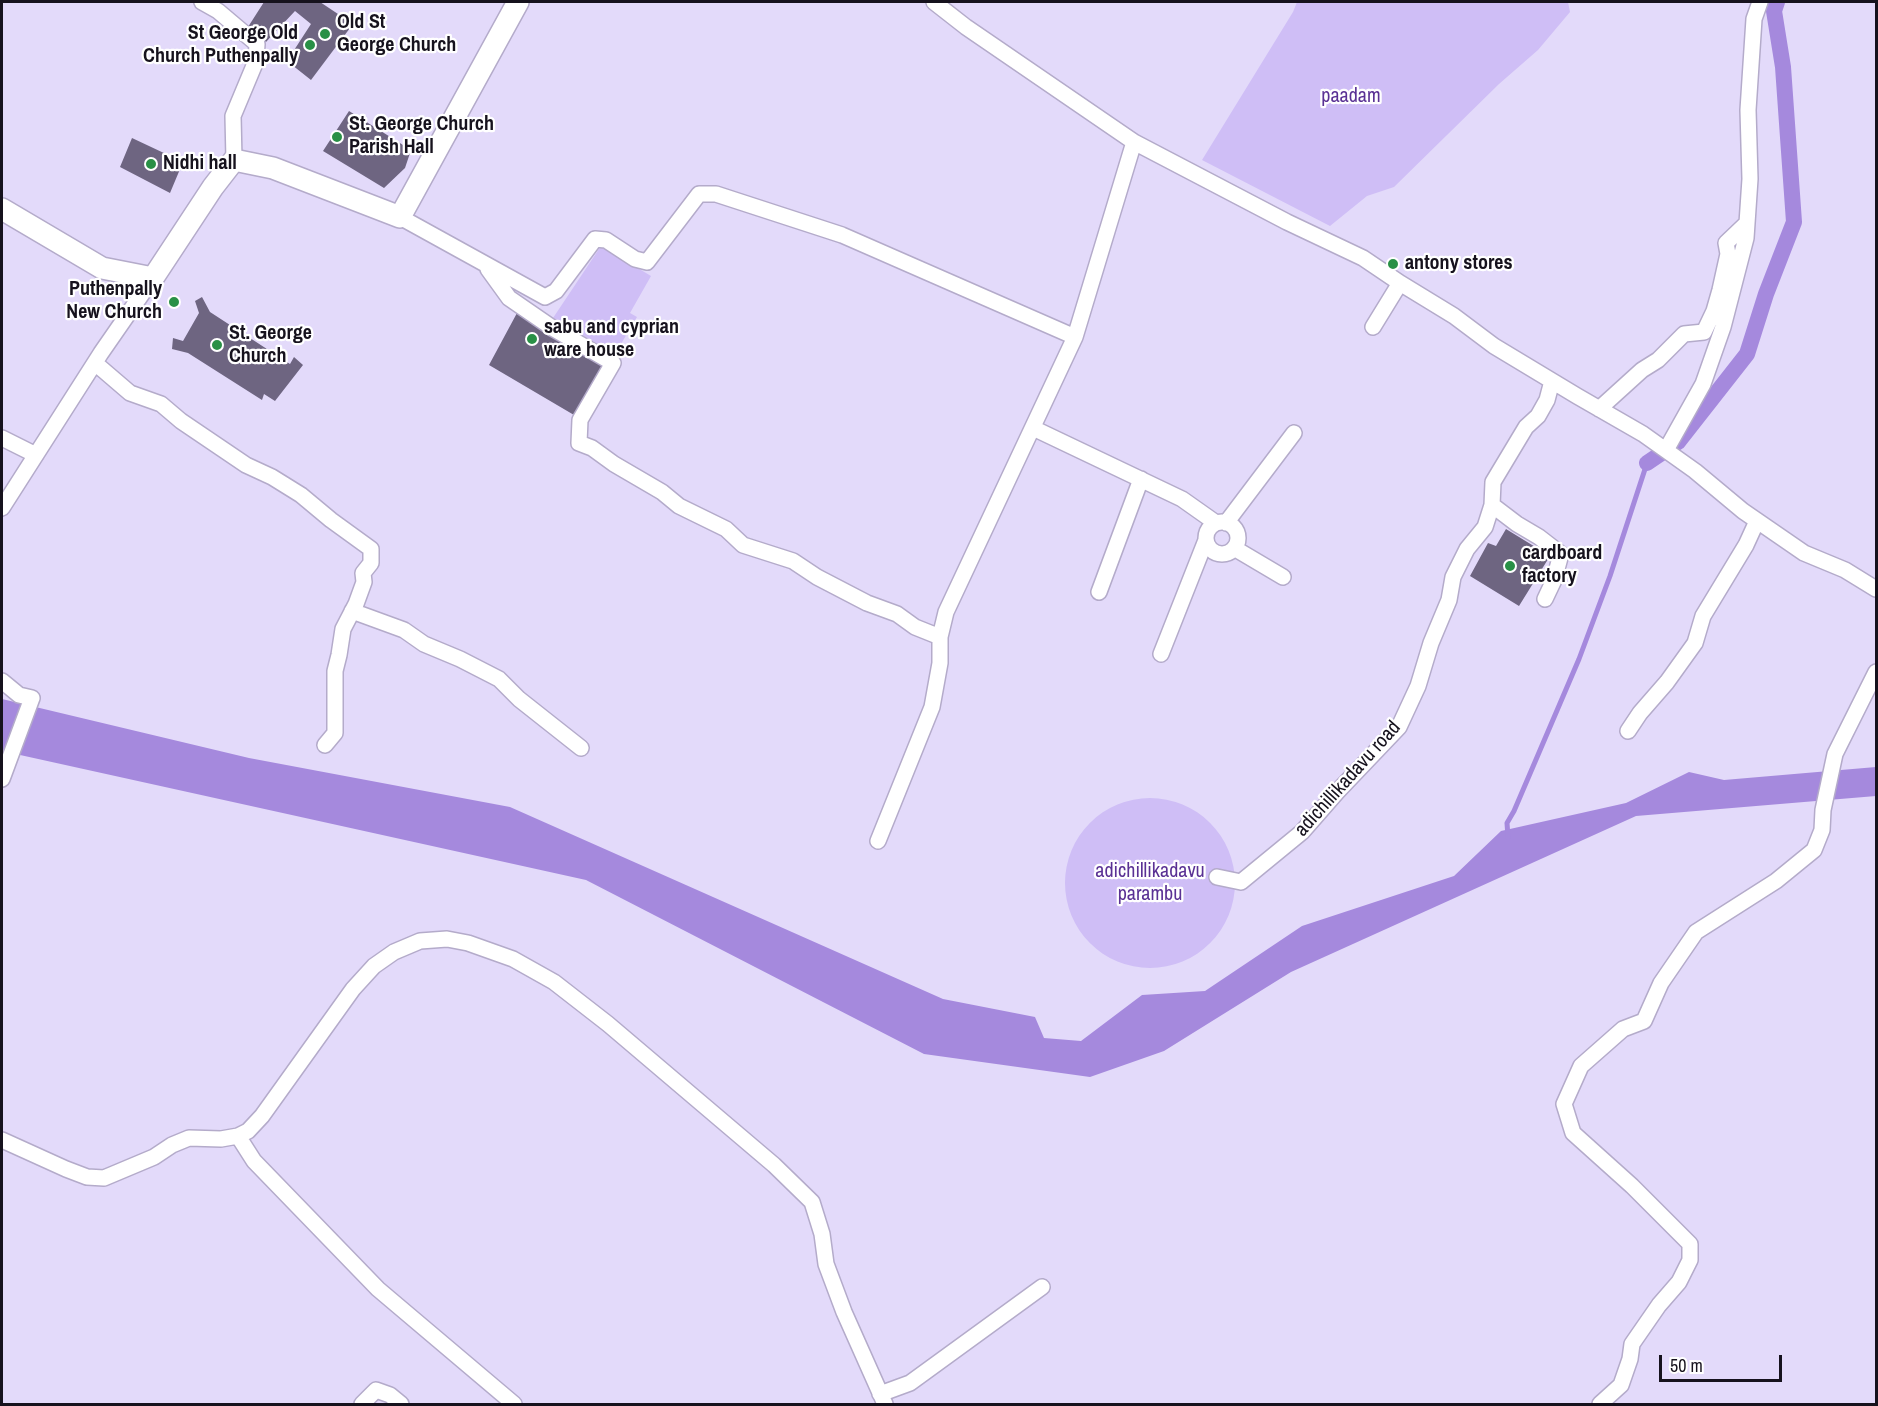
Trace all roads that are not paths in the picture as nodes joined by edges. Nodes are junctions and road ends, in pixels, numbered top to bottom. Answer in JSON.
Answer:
{"nodes":[{"id":1,"x":202,"y":2,"type":"edge"},
{"id":2,"x":518,"y":2,"type":"edge"},
{"id":3,"x":934,"y":2,"type":"edge"},
{"id":4,"x":1760,"y":2,"type":"edge"},
{"id":5,"x":1134,"y":142,"type":"junction"},
{"id":6,"x":234,"y":160,"type":"junction"},
{"id":7,"x":2,"y":209,"type":"edge"},
{"id":8,"x":400,"y":217,"type":"junction"},
{"id":9,"x":1747,"y":223,"type":"junction"},
{"id":10,"x":484,"y":265,"type":"junction"},
{"id":11,"x":153,"y":278,"type":"junction"},
{"id":12,"x":1400,"y":283,"type":"junction"},
{"id":13,"x":1373,"y":327,"type":"dead end"},
{"id":14,"x":1075,"y":337,"type":"junction"},
{"id":15,"x":95,"y":363,"type":"junction"},
{"id":16,"x":1552,"y":381,"type":"junction"},
{"id":17,"x":1599,"y":409,"type":"junction"},
{"id":18,"x":1033,"y":428,"type":"junction"},
{"id":19,"x":1294,"y":433,"type":"dead end"},
{"id":20,"x":2,"y":438,"type":"edge"},
{"id":21,"x":1666,"y":450,"type":"junction"},
{"id":22,"x":36,"y":455,"type":"junction"},
{"id":23,"x":1141,"y":479,"type":"junction"},
{"id":24,"x":1492,"y":505,"type":"junction"},
{"id":25,"x":2,"y":508,"type":"edge"},
{"id":26,"x":1757,"y":521,"type":"junction"},
{"id":27,"x":1221,"y":523,"type":"junction"},
{"id":28,"x":1206,"y":540,"type":"junction"},
{"id":29,"x":1234,"y":548,"type":"junction"},
{"id":30,"x":1283,"y":577,"type":"dead end"},
{"id":31,"x":1876,"y":589,"type":"edge"},
{"id":32,"x":1099,"y":592,"type":"dead end"},
{"id":33,"x":1545,"y":599,"type":"dead end"},
{"id":34,"x":352,"y":611,"type":"junction"},
{"id":35,"x":940,"y":637,"type":"junction"},
{"id":36,"x":1161,"y":654,"type":"dead end"},
{"id":37,"x":1876,"y":672,"type":"edge"},
{"id":38,"x":2,"y":681,"type":"edge"},
{"id":39,"x":1628,"y":731,"type":"dead end"},
{"id":40,"x":325,"y":746,"type":"dead end"},
{"id":41,"x":581,"y":748,"type":"dead end"},
{"id":42,"x":2,"y":779,"type":"edge"},
{"id":43,"x":878,"y":841,"type":"dead end"},
{"id":44,"x":1217,"y":877,"type":"dead end"},
{"id":45,"x":238,"y":1136,"type":"junction"},
{"id":46,"x":2,"y":1140,"type":"edge"},
{"id":47,"x":1042,"y":1287,"type":"dead end"},
{"id":48,"x":883,"y":1399,"type":"edge"},
{"id":49,"x":362,"y":1404,"type":"edge"},
{"id":50,"x":401,"y":1404,"type":"edge"},
{"id":51,"x":514,"y":1404,"type":"edge"},
{"id":52,"x":1600,"y":1404,"type":"edge"}],
"edges":[{"from":1,"to":6,"type":"street"},
{"from":2,"to":8,"type":"main road"},
{"from":3,"to":5,"type":"street"},
{"from":4,"to":9,"type":"street"},
{"from":5,"to":12,"type":"street"},
{"from":5,"to":14,"type":"street"},
{"from":6,"to":8,"type":"main road"},
{"from":6,"to":11,"type":"main road"},
{"from":7,"to":11,"type":"main road"},
{"from":8,"to":10,"type":"street"},
{"from":9,"to":17,"type":"street"},
{"from":9,"to":21,"type":"street"},
{"from":10,"to":14,"type":"street"},
{"from":10,"to":35,"type":"street"},
{"from":11,"to":15,"type":"street"},
{"from":12,"to":13,"type":"street"},
{"from":12,"to":16,"type":"street"},
{"from":14,"to":18,"type":"street"},
{"from":15,"to":22,"type":"street"},
{"from":15,"to":34,"type":"street"},
{"from":16,"to":17,"type":"street"},
{"from":16,"to":24,"type":"street"},
{"from":17,"to":21,"type":"street"},
{"from":18,"to":23,"type":"street"},
{"from":18,"to":35,"type":"street"},
{"from":19,"to":27,"type":"street"},
{"from":20,"to":22,"type":"street"},
{"from":21,"to":26,"type":"street"},
{"from":22,"to":25,"type":"street"},
{"from":23,"to":27,"type":"street"},
{"from":23,"to":32,"type":"street"},
{"from":24,"to":33,"type":"street"},
{"from":24,"to":44,"type":"street","name":"adichillikadavu road"},
{"from":26,"to":31,"type":"street"},
{"from":26,"to":39,"type":"street"},
{"from":27,"to":28,"type":"street"},
{"from":27,"to":29,"type":"street"},
{"from":28,"to":29,"type":"street"},
{"from":28,"to":36,"type":"street"},
{"from":29,"to":30,"type":"street"},
{"from":34,"to":40,"type":"street"},
{"from":34,"to":41,"type":"street"},
{"from":35,"to":43,"type":"street"},
{"from":37,"to":52,"type":"street"},
{"from":38,"to":42,"type":"street"},
{"from":45,"to":46,"type":"street"},
{"from":45,"to":48,"type":"street"},
{"from":45,"to":51,"type":"street"},
{"from":47,"to":48,"type":"street"},
{"from":49,"to":50,"type":"street"}]}
